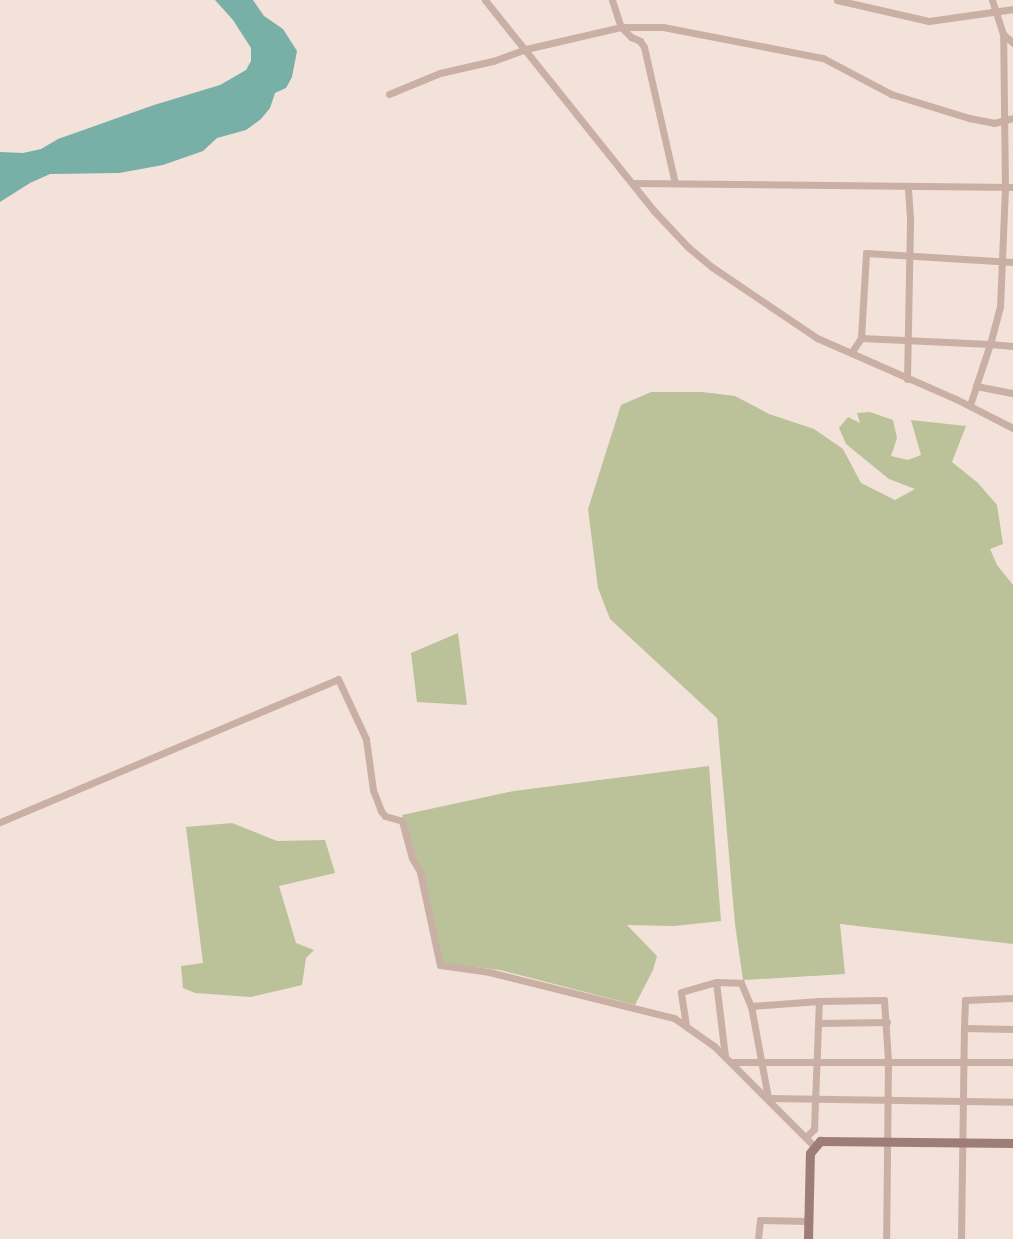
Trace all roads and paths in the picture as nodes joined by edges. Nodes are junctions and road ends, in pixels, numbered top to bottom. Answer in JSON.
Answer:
{"nodes":[{"id":1,"x":485,"y":0,"type":"edge"},
{"id":2,"x":612,"y":0,"type":"edge"},
{"id":3,"x":837,"y":0,"type":"edge"},
{"id":4,"x":992,"y":0,"type":"edge"},
{"id":5,"x":1013,"y":9,"type":"edge"},
{"id":6,"x":995,"y":11,"type":"junction"},
{"id":7,"x":621,"y":27,"type":"junction"},
{"id":8,"x":1002,"y":34,"type":"junction"},
{"id":9,"x":1013,"y":43,"type":"edge"},
{"id":10,"x":526,"y":49,"type":"junction"},
{"id":11,"x":390,"y":94,"type":"dead end"},
{"id":12,"x":1009,"y":119,"type":"edge"},
{"id":13,"x":633,"y":183,"type":"junction"},
{"id":14,"x":675,"y":183,"type":"junction"},
{"id":15,"x":908,"y":187,"type":"junction"},
{"id":16,"x":1009,"y":187,"type":"edge"},
{"id":17,"x":909,"y":254,"type":"junction"},
{"id":18,"x":1003,"y":261,"type":"junction"},
{"id":19,"x":1013,"y":262,"type":"edge"},
{"id":20,"x":861,"y":338,"type":"junction"},
{"id":21,"x":908,"y":339,"type":"junction"},
{"id":22,"x":990,"y":344,"type":"junction"},
{"id":23,"x":1013,"y":346,"type":"edge"},
{"id":24,"x":850,"y":353,"type":"junction"},
{"id":25,"x":907,"y":379,"type":"junction"},
{"id":26,"x":976,"y":386,"type":"junction"},
{"id":27,"x":1013,"y":393,"type":"edge"},
{"id":28,"x":970,"y":405,"type":"junction"},
{"id":29,"x":1013,"y":428,"type":"edge"},
{"id":30,"x":0,"y":822,"type":"edge"},
{"id":31,"x":716,"y":982,"type":"junction"},
{"id":32,"x":1013,"y":998,"type":"edge"},
{"id":33,"x":819,"y":1001,"type":"junction"},
{"id":34,"x":752,"y":1006,"type":"junction"},
{"id":35,"x":887,"y":1022,"type":"junction"},
{"id":36,"x":819,"y":1023,"type":"junction"},
{"id":37,"x":686,"y":1025,"type":"junction"},
{"id":38,"x":964,"y":1028,"type":"junction"},
{"id":39,"x":1013,"y":1029,"type":"edge"},
{"id":40,"x":728,"y":1060,"type":"junction"},
{"id":41,"x":818,"y":1060,"type":"junction"},
{"id":42,"x":762,"y":1061,"type":"junction"},
{"id":43,"x":888,"y":1061,"type":"junction"},
{"id":44,"x":964,"y":1061,"type":"junction"},
{"id":45,"x":1013,"y":1062,"type":"edge"},
{"id":46,"x":768,"y":1098,"type":"junction"},
{"id":47,"x":817,"y":1100,"type":"junction"},
{"id":48,"x":888,"y":1101,"type":"junction"},
{"id":49,"x":963,"y":1101,"type":"junction"},
{"id":50,"x":1013,"y":1102,"type":"edge"},
{"id":51,"x":806,"y":1137,"type":"junction"},
{"id":52,"x":887,"y":1141,"type":"junction"},
{"id":53,"x":963,"y":1143,"type":"junction"},
{"id":54,"x":1013,"y":1143,"type":"edge"},
{"id":55,"x":814,"y":1146,"type":"junction"},
{"id":56,"x":808,"y":1221,"type":"junction"},
{"id":57,"x":758,"y":1239,"type":"edge"},
{"id":58,"x":808,"y":1239,"type":"edge"},
{"id":59,"x":886,"y":1239,"type":"edge"},
{"id":60,"x":962,"y":1239,"type":"edge"}],
"edges":[{"from":1,"to":10,"type":"street"},
{"from":2,"to":7,"type":"street"},
{"from":3,"to":6,"type":"street"},
{"from":4,"to":6,"type":"street"},
{"from":5,"to":6,"type":"street"},
{"from":6,"to":8,"type":"street"},
{"from":7,"to":10,"type":"street"},
{"from":7,"to":12,"type":"street"},
{"from":7,"to":14,"type":"street"},
{"from":8,"to":9,"type":"street"},
{"from":8,"to":12,"type":"street"},
{"from":10,"to":11,"type":"street"},
{"from":10,"to":13,"type":"street"},
{"from":12,"to":16,"type":"street"},
{"from":13,"to":14,"type":"street"},
{"from":13,"to":24,"type":"street"},
{"from":14,"to":15,"type":"street"},
{"from":15,"to":16,"type":"street"},
{"from":15,"to":17,"type":"street"},
{"from":16,"to":18,"type":"street"},
{"from":17,"to":18,"type":"street"},
{"from":17,"to":20,"type":"street"},
{"from":17,"to":21,"type":"street"},
{"from":18,"to":19,"type":"street"},
{"from":18,"to":22,"type":"street"},
{"from":20,"to":21,"type":"street"},
{"from":20,"to":24,"type":"street"},
{"from":21,"to":22,"type":"street"},
{"from":21,"to":25,"type":"street"},
{"from":22,"to":23,"type":"street"},
{"from":22,"to":26,"type":"street"},
{"from":24,"to":25,"type":"street"},
{"from":25,"to":28,"type":"street"},
{"from":26,"to":27,"type":"street"},
{"from":26,"to":28,"type":"street"},
{"from":28,"to":29,"type":"street"},
{"from":30,"to":37,"type":"street"},
{"from":31,"to":34,"type":"street"},
{"from":31,"to":37,"type":"street"},
{"from":31,"to":40,"type":"street"},
{"from":32,"to":38,"type":"street"},
{"from":33,"to":34,"type":"street"},
{"from":33,"to":35,"type":"street"},
{"from":33,"to":36,"type":"street"},
{"from":34,"to":42,"type":"street"},
{"from":35,"to":36,"type":"street"},
{"from":35,"to":43,"type":"street"},
{"from":36,"to":41,"type":"street"},
{"from":37,"to":40,"type":"street"},
{"from":38,"to":39,"type":"street"},
{"from":38,"to":44,"type":"street"},
{"from":40,"to":42,"type":"street"},
{"from":40,"to":46,"type":"street"},
{"from":41,"to":42,"type":"street"},
{"from":41,"to":43,"type":"street"},
{"from":41,"to":47,"type":"street"},
{"from":42,"to":46,"type":"street"},
{"from":43,"to":44,"type":"street"},
{"from":43,"to":48,"type":"street"},
{"from":44,"to":45,"type":"street"},
{"from":44,"to":49,"type":"street"},
{"from":46,"to":47,"type":"street"},
{"from":46,"to":51,"type":"street"},
{"from":47,"to":48,"type":"street"},
{"from":47,"to":51,"type":"street"},
{"from":48,"to":49,"type":"street"},
{"from":48,"to":52,"type":"street"},
{"from":49,"to":50,"type":"street"},
{"from":49,"to":53,"type":"street"},
{"from":51,"to":55,"type":"street"},
{"from":52,"to":53,"type":"street"},
{"from":52,"to":55,"type":"street"},
{"from":52,"to":59,"type":"street"},
{"from":53,"to":54,"type":"street"},
{"from":53,"to":60,"type":"street"},
{"from":55,"to":56,"type":"street"},
{"from":56,"to":57,"type":"street"},
{"from":56,"to":58,"type":"street"}]}
